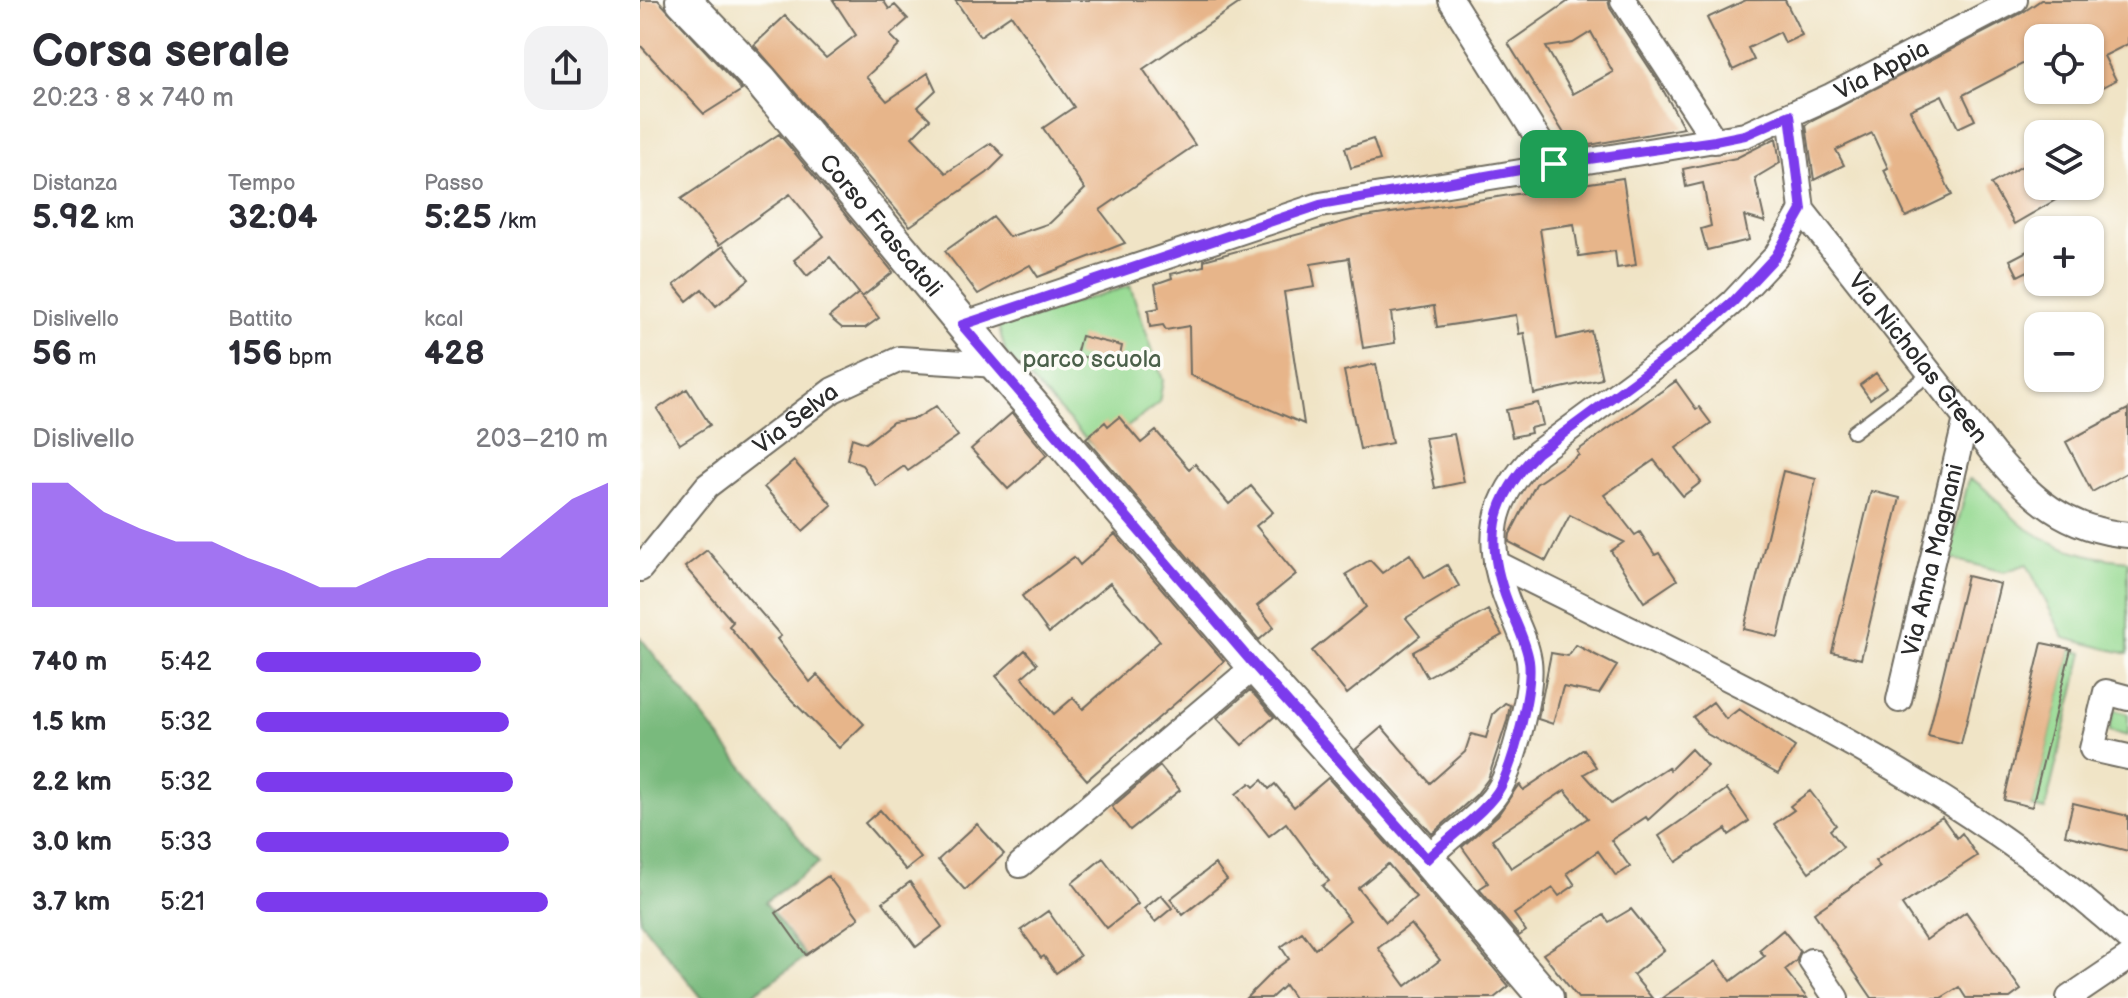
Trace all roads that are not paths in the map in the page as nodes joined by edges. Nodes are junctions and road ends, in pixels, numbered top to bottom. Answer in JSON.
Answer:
{"nodes":[{"id":1,"x":683,"y":0,"type":"edge"},
{"id":2,"x":1451,"y":0,"type":"edge"},
{"id":3,"x":1623,"y":0,"type":"edge"},
{"id":4,"x":2015,"y":0,"type":"edge"},
{"id":5,"x":1790,"y":115,"type":"junction"},
{"id":6,"x":1715,"y":141,"type":"junction"},
{"id":7,"x":1554,"y":164,"type":"junction"},
{"id":8,"x":1802,"y":210,"type":"junction"},
{"id":9,"x":962,"y":325,"type":"junction"},
{"id":10,"x":1000,"y":369,"type":"junction"},
{"id":11,"x":1930,"y":374,"type":"junction"},
{"id":12,"x":1966,"y":419,"type":"junction"},
{"id":13,"x":1853,"y":432,"type":"dead end"},
{"id":14,"x":2128,"y":535,"type":"edge"},
{"id":15,"x":1496,"y":563,"type":"junction"},
{"id":16,"x":640,"y":569,"type":"edge"},
{"id":17,"x":1255,"y":666,"type":"junction"},
{"id":18,"x":2128,"y":698,"type":"edge"},
{"id":19,"x":1899,"y":700,"type":"dead end"},
{"id":20,"x":2128,"y":757,"type":"edge"},
{"id":21,"x":1427,"y":859,"type":"junction"},
{"id":22,"x":1020,"y":865,"type":"dead end"},
{"id":23,"x":2128,"y":938,"type":"edge"},
{"id":24,"x":2128,"y":958,"type":"edge"},
{"id":25,"x":1811,"y":961,"type":"dead end"},
{"id":26,"x":1546,"y":998,"type":"edge"},
{"id":27,"x":1836,"y":998,"type":"edge"},
{"id":28,"x":2069,"y":998,"type":"edge"}],
"edges":[{"from":1,"to":9,"type":"street","name":"Corso Frascatoli"},
{"from":2,"to":7,"type":"street"},
{"from":3,"to":6,"type":"street"},
{"from":4,"to":5,"type":"street","name":"Via Appia"},
{"from":5,"to":6,"type":"street","name":"Via Appia"},
{"from":5,"to":8,"type":"street"},
{"from":6,"to":7,"type":"street","name":"Via Appia"},
{"from":7,"to":9,"type":"street","name":"Via Appia"},
{"from":8,"to":11,"type":"street","name":"Via Nicholas Green"},
{"from":8,"to":15,"type":"street"},
{"from":9,"to":10,"type":"street","name":"Corso Frascatoli"},
{"from":10,"to":16,"type":"street","name":"Via Selva"},
{"from":10,"to":17,"type":"street","name":"Corso Frascatoli"},
{"from":11,"to":12,"type":"street","name":"Via Nicholas Green"},
{"from":11,"to":13,"type":"lane"},
{"from":12,"to":14,"type":"street","name":"Via Nicholas Green"},
{"from":12,"to":19,"type":"street","name":"Via Anna Magnani"},
{"from":15,"to":21,"type":"street"},
{"from":15,"to":23,"type":"street"},
{"from":17,"to":21,"type":"street","name":"Corso Frascatoli"},
{"from":17,"to":22,"type":"street"},
{"from":18,"to":20,"type":"street"},
{"from":21,"to":26,"type":"street","name":"Corso Frascatoli"},
{"from":24,"to":28,"type":"street"},
{"from":25,"to":27,"type":"street"}]}
